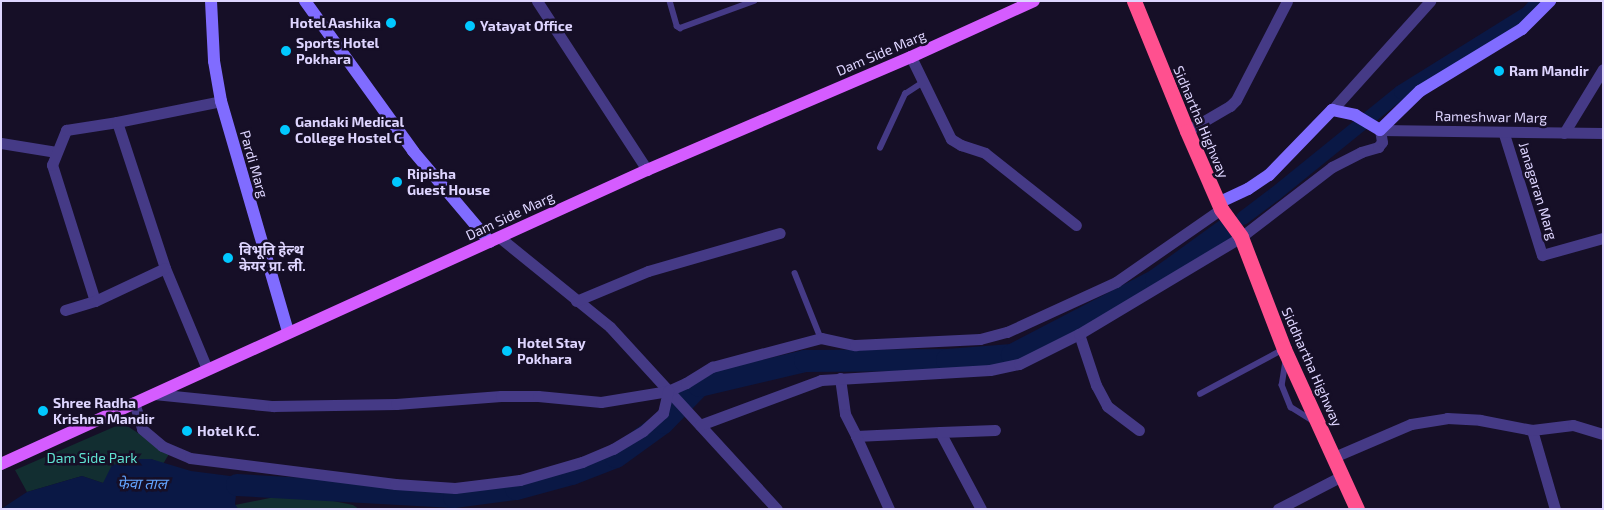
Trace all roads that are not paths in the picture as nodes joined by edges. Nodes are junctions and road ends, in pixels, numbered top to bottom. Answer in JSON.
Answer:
{"nodes":[{"id":1,"x":211,"y":1,"type":"edge"},
{"id":2,"x":537,"y":1,"type":"edge"},
{"id":3,"x":670,"y":1,"type":"edge"},
{"id":4,"x":734,"y":1,"type":"edge"},
{"id":5,"x":754,"y":1,"type":"edge"},
{"id":6,"x":1034,"y":1,"type":"edge"},
{"id":7,"x":1127,"y":1,"type":"edge"},
{"id":8,"x":1287,"y":1,"type":"edge"},
{"id":9,"x":1430,"y":1,"type":"edge"},
{"id":10,"x":1550,"y":1,"type":"edge"},
{"id":11,"x":313,"y":4,"type":"edge"},
{"id":12,"x":736,"y":8,"type":"junction"},
{"id":13,"x":1136,"y":9,"type":"edge"},
{"id":14,"x":911,"y":57,"type":"junction"},
{"id":15,"x":1603,"y":69,"type":"edge"},
{"id":16,"x":922,"y":83,"type":"junction"},
{"id":17,"x":221,"y":101,"type":"junction"},
{"id":18,"x":1332,"y":110,"type":"junction"},
{"id":19,"x":117,"y":122,"type":"junction"},
{"id":20,"x":1379,"y":130,"type":"junction"},
{"id":21,"x":1186,"y":131,"type":"junction"},
{"id":22,"x":1564,"y":133,"type":"junction"},
{"id":23,"x":1504,"y":134,"type":"junction"},
{"id":24,"x":1603,"y":134,"type":"edge"},
{"id":25,"x":1,"y":143,"type":"edge"},
{"id":26,"x":880,"y":148,"type":"dead end"},
{"id":27,"x":56,"y":152,"type":"junction"},
{"id":28,"x":647,"y":170,"type":"junction"},
{"id":29,"x":1221,"y":208,"type":"junction"},
{"id":30,"x":1076,"y":225,"type":"dead end"},
{"id":31,"x":780,"y":233,"type":"dead end"},
{"id":32,"x":1241,"y":238,"type":"junction"},
{"id":33,"x":1603,"y":238,"type":"edge"},
{"id":34,"x":494,"y":240,"type":"junction"},
{"id":35,"x":165,"y":268,"type":"junction"},
{"id":36,"x":795,"y":273,"type":"dead end"},
{"id":37,"x":95,"y":301,"type":"junction"},
{"id":38,"x":576,"y":301,"type":"junction"},
{"id":39,"x":65,"y":310,"type":"dead end"},
{"id":40,"x":288,"y":332,"type":"junction"},
{"id":41,"x":1079,"y":334,"type":"junction"},
{"id":42,"x":821,"y":338,"type":"junction"},
{"id":43,"x":1286,"y":353,"type":"junction"},
{"id":44,"x":207,"y":369,"type":"junction"},
{"id":45,"x":840,"y":378,"type":"junction"},
{"id":46,"x":154,"y":394,"type":"junction"},
{"id":47,"x":672,"y":394,"type":"junction"},
{"id":48,"x":1200,"y":394,"type":"dead end"},
{"id":49,"x":134,"y":402,"type":"junction"},
{"id":50,"x":700,"y":425,"type":"junction"},
{"id":51,"x":995,"y":430,"type":"dead end"},
{"id":52,"x":1139,"y":430,"type":"dead end"},
{"id":53,"x":1532,"y":430,"type":"junction"},
{"id":54,"x":940,"y":432,"type":"junction"},
{"id":55,"x":1603,"y":434,"type":"edge"},
{"id":56,"x":856,"y":436,"type":"junction"},
{"id":57,"x":1334,"y":457,"type":"junction"},
{"id":58,"x":1,"y":464,"type":"edge"},
{"id":59,"x":1342,"y":476,"type":"junction"},
{"id":60,"x":777,"y":509,"type":"edge"},
{"id":61,"x":889,"y":509,"type":"edge"},
{"id":62,"x":981,"y":509,"type":"edge"},
{"id":63,"x":1278,"y":509,"type":"edge"},
{"id":64,"x":1357,"y":509,"type":"edge"},
{"id":65,"x":1555,"y":509,"type":"edge"}],
"edges":[{"from":1,"to":17,"type":"main road","name":"Pardi Marg"},
{"from":2,"to":28,"type":"street"},
{"from":3,"to":12,"type":"lane"},
{"from":4,"to":12,"type":"lane"},
{"from":5,"to":12,"type":"lane"},
{"from":6,"to":14,"type":"main road","name":"Dam Side Marg"},
{"from":7,"to":13,"type":"highway","name":"Sidhartha Highway"},
{"from":8,"to":21,"type":"street"},
{"from":9,"to":18,"type":"street"},
{"from":10,"to":20,"type":"main road"},
{"from":11,"to":34,"type":"main road"},
{"from":13,"to":21,"type":"highway","name":"Sidhartha Highway"},
{"from":14,"to":16,"type":"street"},
{"from":14,"to":28,"type":"main road","name":"Dam Side Marg"},
{"from":15,"to":22,"type":"street"},
{"from":16,"to":26,"type":"lane"},
{"from":16,"to":30,"type":"street"},
{"from":17,"to":19,"type":"street"},
{"from":17,"to":40,"type":"main road","name":"Pardi Marg"},
{"from":18,"to":20,"type":"main road"},
{"from":18,"to":29,"type":"main road"},
{"from":19,"to":27,"type":"street"},
{"from":19,"to":35,"type":"street"},
{"from":20,"to":23,"type":"street","name":"Rameshwar Marg"},
{"from":20,"to":32,"type":"street"},
{"from":21,"to":29,"type":"highway","name":"Sidhartha Highway"},
{"from":22,"to":23,"type":"street","name":"Rameshwar Marg"},
{"from":22,"to":24,"type":"street","name":"Rameshwar Marg"},
{"from":23,"to":33,"type":"street","name":"Janagaran Marg"},
{"from":25,"to":27,"type":"street"},
{"from":27,"to":37,"type":"street"},
{"from":28,"to":34,"type":"main road","name":"Dam Side Marg"},
{"from":29,"to":32,"type":"highway","name":"Sidhartha Highway"},
{"from":29,"to":42,"type":"street"},
{"from":31,"to":38,"type":"street"},
{"from":32,"to":41,"type":"street"},
{"from":32,"to":43,"type":"highway","name":"Siddhartha Highway"},
{"from":34,"to":38,"type":"street"},
{"from":34,"to":40,"type":"main road","name":"Dam Side Marg"},
{"from":35,"to":37,"type":"street"},
{"from":35,"to":44,"type":"street"},
{"from":36,"to":42,"type":"lane"},
{"from":37,"to":39,"type":"street"},
{"from":38,"to":47,"type":"street"},
{"from":40,"to":44,"type":"main road","name":"Dam Side Marg"},
{"from":41,"to":45,"type":"street"},
{"from":41,"to":52,"type":"street"},
{"from":42,"to":47,"type":"street"},
{"from":43,"to":48,"type":"lane"},
{"from":43,"to":57,"type":"highway","name":"Siddhartha Highway"},
{"from":44,"to":46,"type":"main road","name":"Dam Side Marg"},
{"from":45,"to":50,"type":"street"},
{"from":45,"to":56,"type":"street"},
{"from":46,"to":47,"type":"street"},
{"from":46,"to":49,"type":"main road","name":"Dam Side Marg"},
{"from":47,"to":49,"type":"street"},
{"from":47,"to":50,"type":"street"},
{"from":49,"to":58,"type":"main road","name":"Dam Side Marg"},
{"from":50,"to":60,"type":"street"},
{"from":51,"to":54,"type":"street"},
{"from":53,"to":55,"type":"street"},
{"from":53,"to":57,"type":"street"},
{"from":53,"to":65,"type":"street"},
{"from":54,"to":56,"type":"street"},
{"from":54,"to":62,"type":"street"},
{"from":56,"to":61,"type":"street"},
{"from":57,"to":59,"type":"highway","name":"Siddhartha Highway"},
{"from":59,"to":63,"type":"street"},
{"from":59,"to":64,"type":"highway","name":"Siddhartha Highway"}]}
